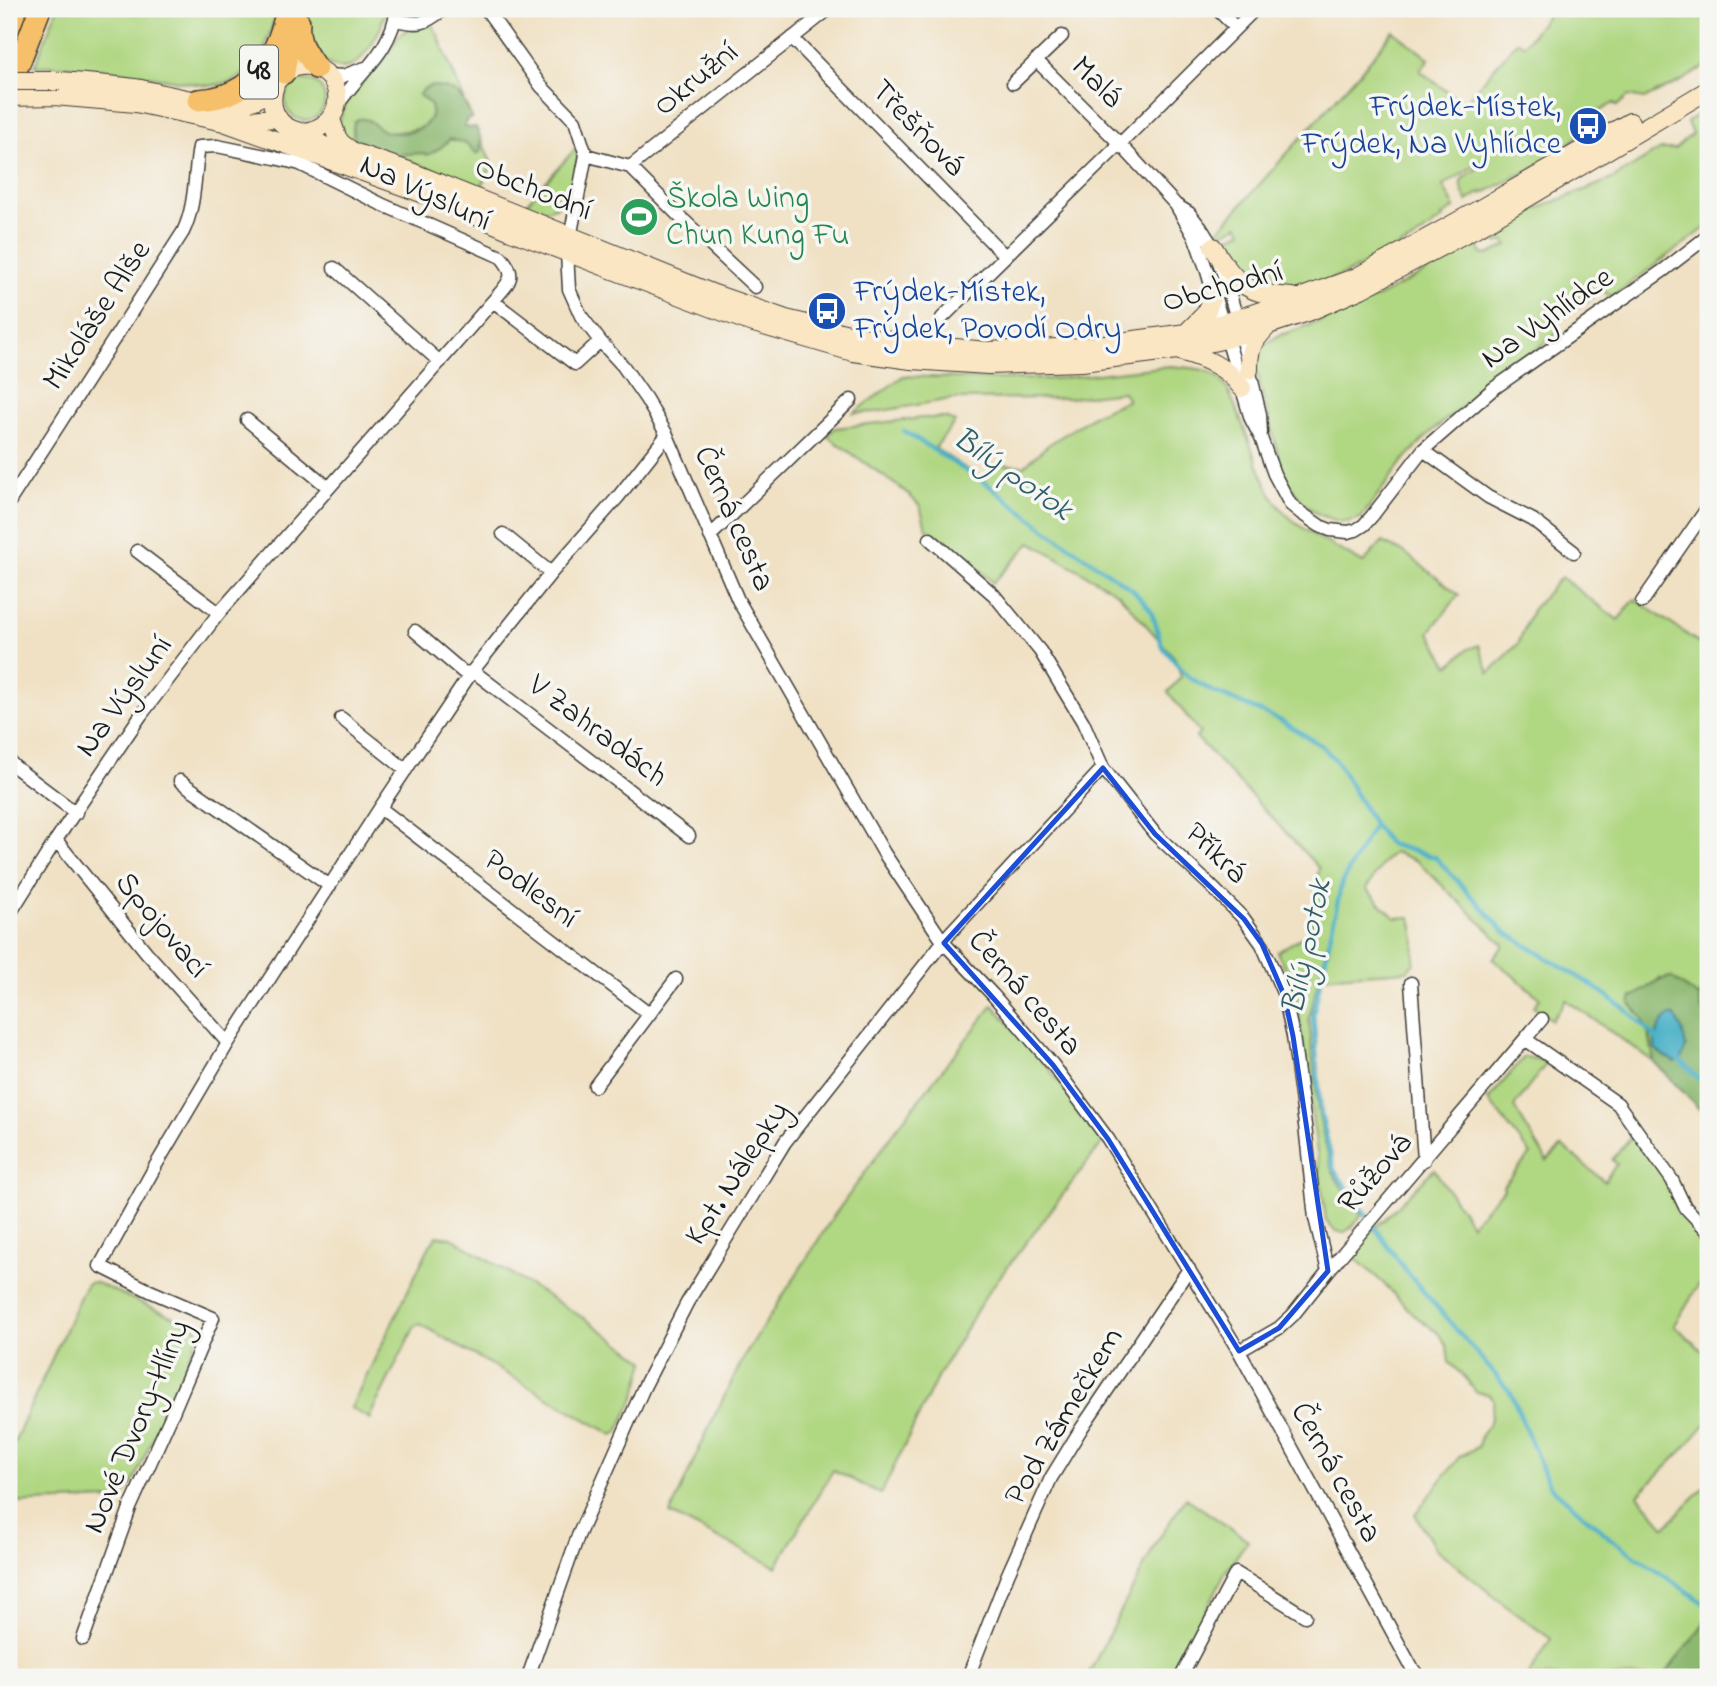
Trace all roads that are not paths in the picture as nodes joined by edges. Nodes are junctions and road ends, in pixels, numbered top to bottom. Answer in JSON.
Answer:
{"nodes":[{"id":1,"x":16,"y":9,"type":"edge"},
{"id":2,"x":40,"y":9,"type":"edge"},
{"id":3,"x":288,"y":9,"type":"edge"},
{"id":4,"x":301,"y":9,"type":"edge"},
{"id":5,"x":444,"y":9,"type":"edge"},
{"id":6,"x":486,"y":9,"type":"edge"},
{"id":7,"x":829,"y":9,"type":"edge"},
{"id":8,"x":1217,"y":9,"type":"edge"},
{"id":9,"x":1255,"y":9,"type":"edge"},
{"id":10,"x":396,"y":14,"type":"edge"},
{"id":11,"x":9,"y":27,"type":"edge"},
{"id":12,"x":1236,"y":28,"type":"junction"},
{"id":13,"x":1062,"y":36,"type":"dead end"},
{"id":14,"x":792,"y":38,"type":"junction"},
{"id":15,"x":1036,"y":60,"type":"junction"},
{"id":16,"x":371,"y":64,"type":"junction"},
{"id":17,"x":322,"y":71,"type":"junction"},
{"id":18,"x":13,"y":74,"type":"edge"},
{"id":19,"x":1708,"y":76,"type":"edge"},
{"id":20,"x":279,"y":79,"type":"junction"},
{"id":21,"x":1013,"y":83,"type":"dead end"},
{"id":22,"x":57,"y":89,"type":"junction"},
{"id":23,"x":1708,"y":90,"type":"edge"},
{"id":24,"x":9,"y":97,"type":"edge"},
{"id":25,"x":198,"y":100,"type":"junction"},
{"id":26,"x":334,"y":113,"type":"junction"},
{"id":27,"x":278,"y":118,"type":"junction"},
{"id":28,"x":224,"y":122,"type":"junction"},
{"id":29,"x":302,"y":132,"type":"junction"},
{"id":30,"x":1120,"y":144,"type":"junction"},
{"id":31,"x":199,"y":147,"type":"joint"},
{"id":32,"x":586,"y":155,"type":"junction"},
{"id":33,"x":630,"y":167,"type":"junction"},
{"id":34,"x":368,"y":173,"type":"junction"},
{"id":35,"x":1176,"y":205,"type":"junction"},
{"id":36,"x":1708,"y":236,"type":"edge"},
{"id":37,"x":569,"y":245,"type":"junction"},
{"id":38,"x":1213,"y":247,"type":"junction"},
{"id":39,"x":1005,"y":256,"type":"junction"},
{"id":40,"x":334,"y":268,"type":"dead end"},
{"id":41,"x":755,"y":287,"type":"dead end"},
{"id":42,"x":1213,"y":293,"type":"junction"},
{"id":43,"x":1302,"y":297,"type":"junction"},
{"id":44,"x":493,"y":301,"type":"junction"},
{"id":45,"x":942,"y":318,"type":"dead end"},
{"id":46,"x":1269,"y":325,"type":"junction"},
{"id":47,"x":1231,"y":329,"type":"junction"},
{"id":48,"x":1186,"y":332,"type":"junction"},
{"id":49,"x":600,"y":341,"type":"junction"},
{"id":50,"x":1177,"y":350,"type":"junction"},
{"id":51,"x":440,"y":362,"type":"junction"},
{"id":52,"x":1249,"y":370,"type":"junction"},
{"id":53,"x":1242,"y":388,"type":"junction"},
{"id":54,"x":851,"y":400,"type":"dead end"},
{"id":55,"x":247,"y":419,"type":"dead end"},
{"id":56,"x":667,"y":435,"type":"junction"},
{"id":57,"x":1261,"y":438,"type":"junction"},
{"id":58,"x":1423,"y":450,"type":"junction"},
{"id":59,"x":329,"y":488,"type":"junction"},
{"id":60,"x":9,"y":502,"type":"edge"},
{"id":61,"x":1708,"y":507,"type":"edge"},
{"id":62,"x":503,"y":534,"type":"dead end"},
{"id":63,"x":710,"y":536,"type":"junction"},
{"id":64,"x":930,"y":539,"type":"dead end"},
{"id":65,"x":137,"y":551,"type":"dead end"},
{"id":66,"x":1574,"y":552,"type":"dead end"},
{"id":67,"x":551,"y":573,"type":"junction"},
{"id":68,"x":1642,"y":602,"type":"dead end"},
{"id":69,"x":219,"y":613,"type":"junction"},
{"id":70,"x":415,"y":631,"type":"dead end"},
{"id":71,"x":471,"y":673,"type":"junction"},
{"id":72,"x":341,"y":718,"type":"dead end"},
{"id":73,"x":9,"y":761,"type":"edge"},
{"id":74,"x":1103,"y":768,"type":"junction"},
{"id":75,"x":406,"y":770,"type":"junction"},
{"id":76,"x":180,"y":781,"type":"dead end"},
{"id":77,"x":380,"y":808,"type":"junction"},
{"id":78,"x":76,"y":813,"type":"junction"},
{"id":79,"x":689,"y":836,"type":"dead end"},
{"id":80,"x":56,"y":840,"type":"junction"},
{"id":81,"x":330,"y":886,"type":"junction"},
{"id":82,"x":9,"y":915,"type":"edge"},
{"id":83,"x":944,"y":943,"type":"junction"},
{"id":84,"x":676,"y":979,"type":"dead end"},
{"id":85,"x":1411,"y":982,"type":"dead end"},
{"id":86,"x":649,"y":1014,"type":"junction"},
{"id":87,"x":1542,"y":1019,"type":"dead end"},
{"id":88,"x":1525,"y":1039,"type":"junction"},
{"id":89,"x":228,"y":1044,"type":"junction"},
{"id":90,"x":594,"y":1086,"type":"dead end"},
{"id":91,"x":1423,"y":1160,"type":"junction"},
{"id":92,"x":1708,"y":1231,"type":"edge"},
{"id":93,"x":1189,"y":1269,"type":"junction"},
{"id":94,"x":1328,"y":1271,"type":"junction"},
{"id":95,"x":1239,"y":1351,"type":"junction"},
{"id":96,"x":1306,"y":1616,"type":"dead end"},
{"id":97,"x":83,"y":1639,"type":"dead end"},
{"id":98,"x":1411,"y":1674,"type":"edge"},
{"id":99,"x":528,"y":1677,"type":"edge"},
{"id":100,"x":968,"y":1677,"type":"edge"},
{"id":101,"x":1181,"y":1677,"type":"edge"}],
"edges":[{"from":1,"to":11,"type":"highway"},
{"from":2,"to":18,"type":"highway"},
{"from":3,"to":20,"type":"highway","number":"48"},
{"from":3,"to":25,"type":"highway","number":"48"},
{"from":4,"to":17,"type":"highway","number":"48"},
{"from":5,"to":10,"type":"street"},
{"from":6,"to":32,"type":"street","name":"Černá cesta"},
{"from":7,"to":14,"type":"street","name":"Okružní"},
{"from":8,"to":12,"type":"street"},
{"from":9,"to":12,"type":"street"},
{"from":10,"to":16,"type":"street"},
{"from":12,"to":30,"type":"street"},
{"from":13,"to":15,"type":"street","name":"Malá"},
{"from":14,"to":33,"type":"street","name":"Okružní"},
{"from":14,"to":39,"type":"street","name":"Třešňová"},
{"from":15,"to":21,"type":"street","name":"Malá"},
{"from":15,"to":30,"type":"street","name":"Malá"},
{"from":16,"to":17,"type":"street"},
{"from":16,"to":26,"type":"street"},
{"from":17,"to":20,"type":"main road"},
{"from":17,"to":26,"type":"main road"},
{"from":18,"to":22,"type":"main road","bridge":true},
{"from":19,"to":43,"type":"main road","name":"Obchodní"},
{"from":20,"to":25,"type":"main road"},
{"from":20,"to":27,"type":"main road"},
{"from":22,"to":24,"type":"main road"},
{"from":22,"to":25,"type":"main road"},
{"from":22,"to":28,"type":"main road"},
{"from":23,"to":46,"type":"main road","name":"Obchodní"},
{"from":26,"to":29,"type":"main road"},
{"from":26,"to":37,"type":"main road","name":"Obchodní"},
{"from":27,"to":28,"type":"main road"},
{"from":27,"to":29,"type":"main road"},
{"from":28,"to":34,"type":"main road"},
{"from":29,"to":34,"type":"main road"},
{"from":30,"to":35,"type":"street","name":"Na Vyhlídce"},
{"from":30,"to":39,"type":"street"},
{"from":31,"to":44,"type":"street","name":"Na Výsluní"},
{"from":31,"to":60,"type":"street","name":"Mikoláše Alše"},
{"from":32,"to":33,"type":"street"},
{"from":32,"to":37,"type":"street","name":"Černá cesta"},
{"from":33,"to":41,"type":"street"},
{"from":34,"to":37,"type":"main road","name":"Obchodní"},
{"from":35,"to":38,"type":"street","name":"Na Vyhlídce"},
{"from":35,"to":42,"type":"street","name":"Na Vyhlídce"},
{"from":36,"to":58,"type":"street","name":"Na Vyhlídce"},
{"from":37,"to":48,"type":"main road","name":"Obchodní"},
{"from":37,"to":49,"type":"street","name":"Černá cesta"},
{"from":37,"to":50,"type":"main road","name":"Obchodní"},
{"from":38,"to":43,"type":"main road"},
{"from":38,"to":47,"type":"street","name":"Na Vyhlídce"},
{"from":39,"to":45,"type":"street"},
{"from":40,"to":51,"type":"street"},
{"from":42,"to":47,"type":"street","name":"Na Vyhlídce"},
{"from":42,"to":48,"type":"main road"},
{"from":43,"to":47,"type":"main road","name":"Obchodní"},
{"from":44,"to":49,"type":"street"},
{"from":44,"to":51,"type":"street","name":"Na Výsluní"},
{"from":46,"to":47,"type":"main road","name":"Obchodní"},
{"from":46,"to":52,"type":"main road"},
{"from":47,"to":48,"type":"main road","name":"Obchodní"},
{"from":47,"to":50,"type":"main road","name":"Obchodní"},
{"from":47,"to":52,"type":"street","name":"Na Vyhlídce"},
{"from":47,"to":53,"type":"street","name":"Na Vyhlídce"},
{"from":49,"to":56,"type":"street","name":"Černá cesta"},
{"from":50,"to":53,"type":"main road"},
{"from":51,"to":59,"type":"street","name":"Na Výsluní"},
{"from":52,"to":57,"type":"street","name":"Na Vyhlídce"},
{"from":53,"to":57,"type":"street","name":"Na Vyhlídce"},
{"from":54,"to":63,"type":"street"},
{"from":55,"to":59,"type":"street"},
{"from":56,"to":63,"type":"street","name":"Černá cesta"},
{"from":56,"to":67,"type":"street"},
{"from":57,"to":58,"type":"street","name":"Na Vyhlídce"},
{"from":58,"to":66,"type":"street"},
{"from":59,"to":69,"type":"street","name":"Na Výsluní"},
{"from":61,"to":68,"type":"street"},
{"from":62,"to":67,"type":"street"},
{"from":63,"to":83,"type":"street","name":"Černá cesta"},
{"from":64,"to":74,"type":"street","name":"Příkrá"},
{"from":65,"to":69,"type":"street"},
{"from":67,"to":71,"type":"street"},
{"from":69,"to":78,"type":"street","name":"Na Výsluní"},
{"from":70,"to":71,"type":"street","name":"V Zahradách"},
{"from":71,"to":75,"type":"street"},
{"from":71,"to":79,"type":"street","name":"V Zahradách"},
{"from":72,"to":75,"type":"street"},
{"from":73,"to":78,"type":"street"},
{"from":74,"to":83,"type":"street","name":"Kpt. Nálepky"},
{"from":74,"to":94,"type":"street","name":"Příkrá"},
{"from":75,"to":77,"type":"street"},
{"from":76,"to":81,"type":"street"},
{"from":77,"to":81,"type":"street"},
{"from":77,"to":86,"type":"street","name":"Podlesní"},
{"from":78,"to":80,"type":"street","name":"Na Výsluní"},
{"from":80,"to":82,"type":"street","name":"Na Výsluní"},
{"from":80,"to":89,"type":"street","name":"Spojovací"},
{"from":81,"to":89,"type":"street"},
{"from":83,"to":93,"type":"street","name":"Černá cesta"},
{"from":83,"to":99,"type":"street","name":"Kpt. Nálepky"},
{"from":84,"to":86,"type":"street"},
{"from":85,"to":91,"type":"street"},
{"from":86,"to":90,"type":"street"},
{"from":87,"to":88,"type":"street","name":"Růžová"},
{"from":88,"to":91,"type":"street","name":"Růžová"},
{"from":88,"to":92,"type":"street"},
{"from":89,"to":97,"type":"street","name":"Nové Dvory-Hlíny"},
{"from":91,"to":94,"type":"street","name":"Růžová"},
{"from":93,"to":95,"type":"street","name":"Černá cesta"},
{"from":93,"to":100,"type":"street","name":"Pod Zámečkem"},
{"from":94,"to":95,"type":"street","name":"Růžová"},
{"from":95,"to":98,"type":"street","name":"Černá cesta"},
{"from":96,"to":101,"type":"street"}]}
